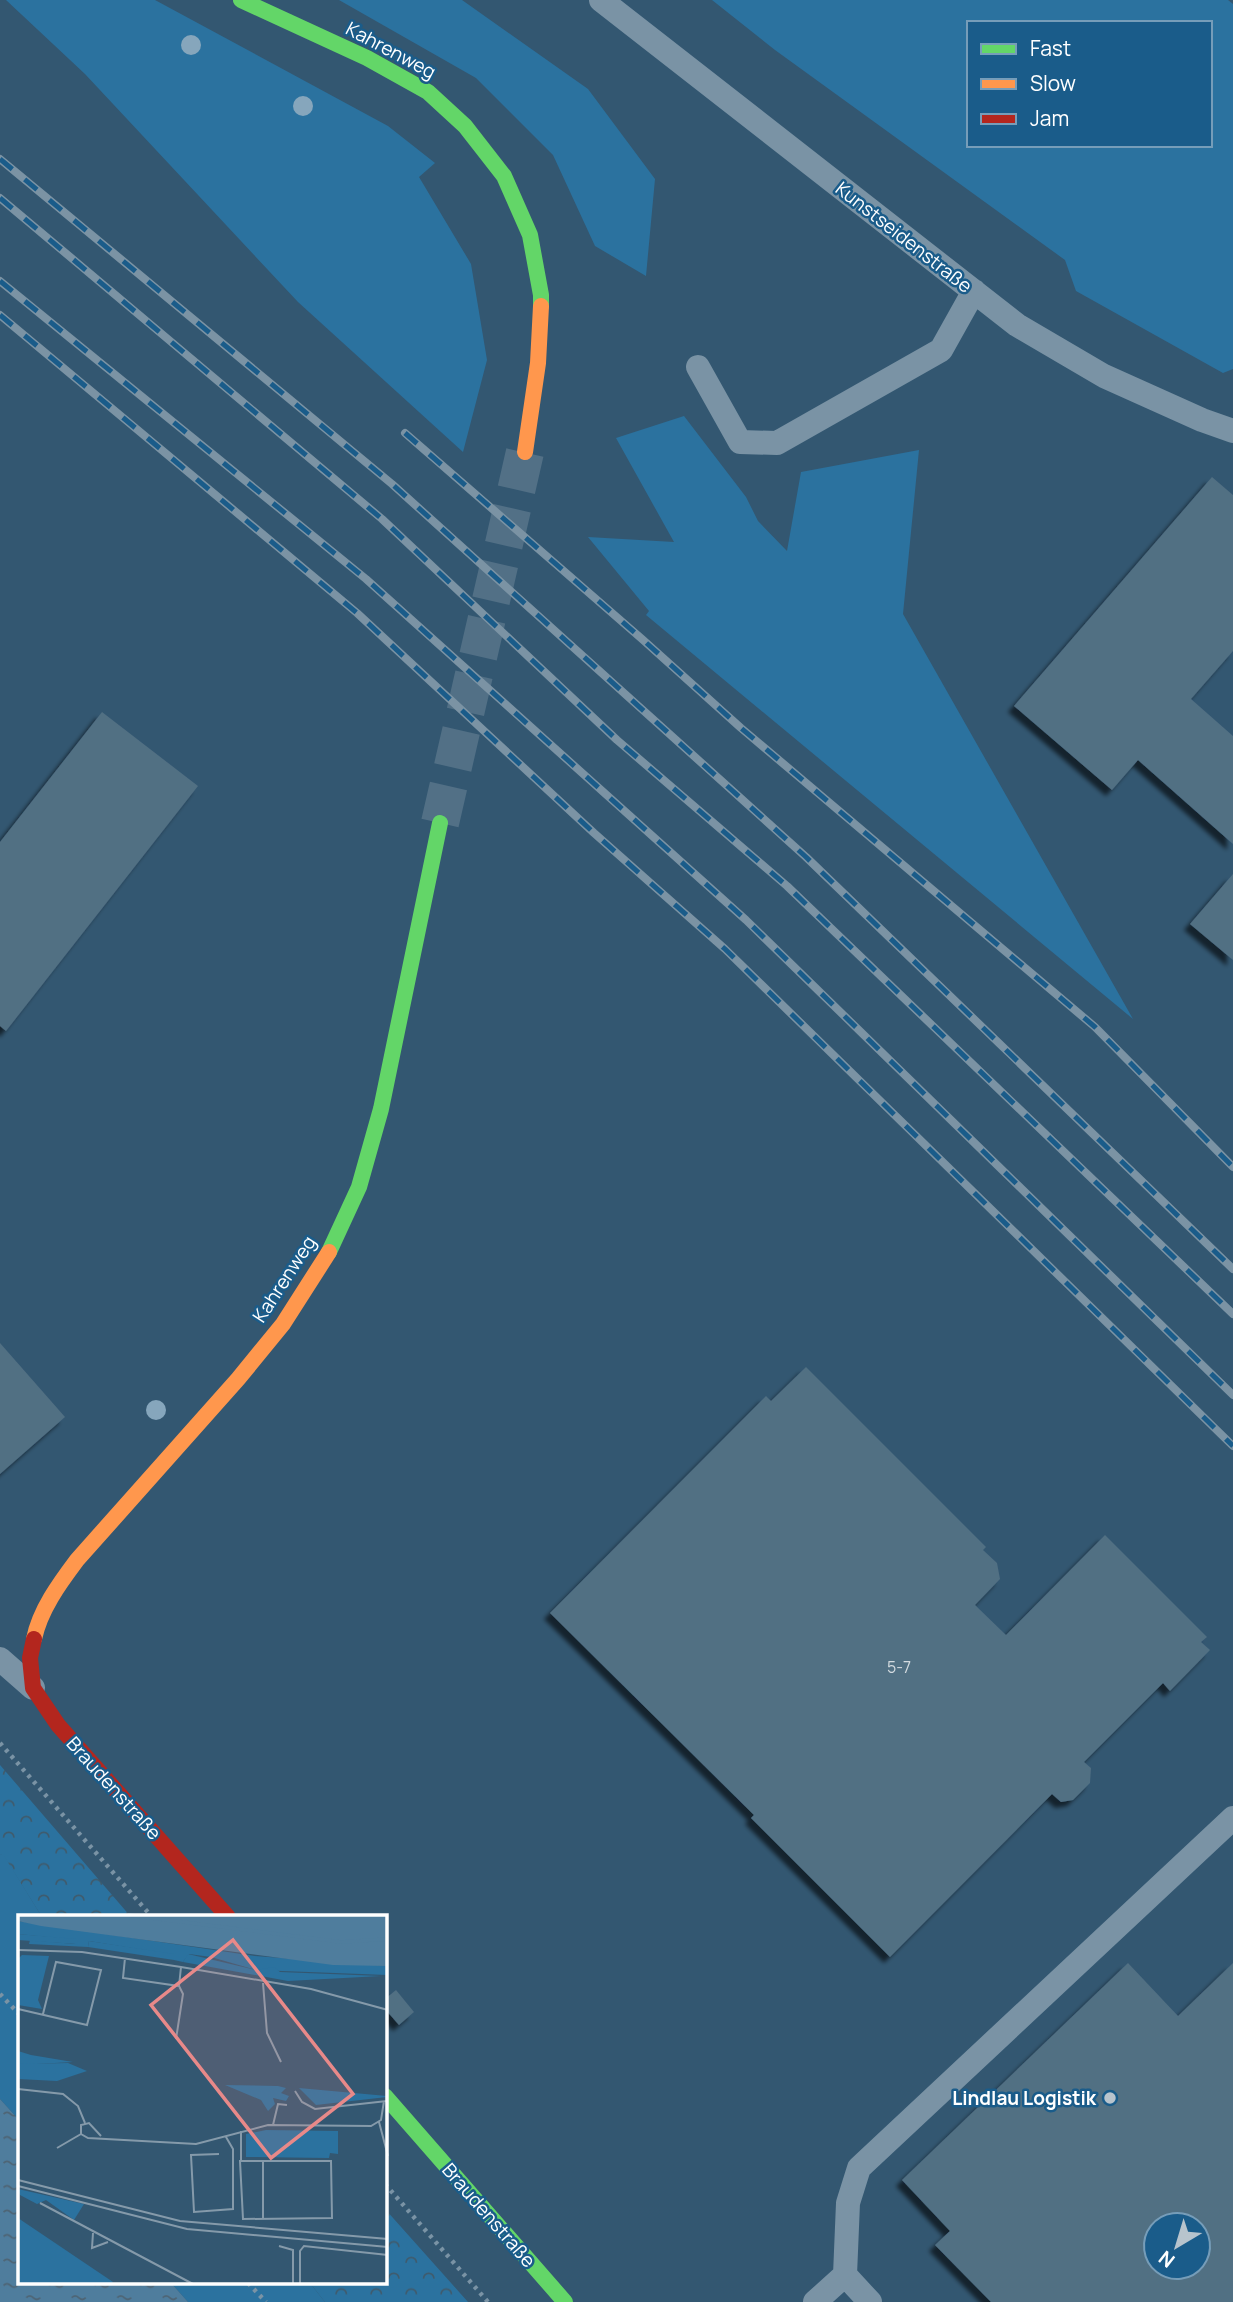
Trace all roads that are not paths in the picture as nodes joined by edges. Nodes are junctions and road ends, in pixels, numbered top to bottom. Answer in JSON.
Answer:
{"nodes":[{"id":1,"x":241,"y":0,"type":"edge"},
{"id":2,"x":601,"y":0,"type":"edge"},
{"id":3,"x":974,"y":292,"type":"junction"},
{"id":4,"x":698,"y":367,"type":"dead end"},
{"id":5,"x":1233,"y":431,"type":"edge"},
{"id":6,"x":525,"y":452,"type":"tunnel mouth"},
{"id":7,"x":440,"y":823,"type":"tunnel mouth"},
{"id":8,"x":0,"y":1659,"type":"edge"},
{"id":9,"x":33,"y":1688,"type":"junction"},
{"id":10,"x":1233,"y":1818,"type":"edge"},
{"id":11,"x":226,"y":1915,"type":"edge"},
{"id":12,"x":387,"y":2098,"type":"edge"},
{"id":13,"x":845,"y":2276,"type":"junction"},
{"id":14,"x":565,"y":2302,"type":"edge"},
{"id":15,"x":815,"y":2302,"type":"edge"},
{"id":16,"x":870,"y":2302,"type":"edge"}],
"edges":[{"from":1,"to":6,"type":"street","name":"Kahrenweg"},
{"from":2,"to":3,"type":"lane","name":"Kunstseidenstraße"},
{"from":3,"to":4,"type":"lane"},
{"from":3,"to":5,"type":"lane","name":"Kunstseidenstraße"},
{"from":7,"to":9,"type":"street","name":"Kahrenweg"},
{"from":8,"to":9,"type":"lane","name":"Braudenstraße"},
{"from":9,"to":11,"type":"street","name":"Braudenstraße"},
{"from":10,"to":13,"type":"lane"},
{"from":12,"to":14,"type":"street","name":"Braudenstraße"},
{"from":13,"to":15,"type":"lane"},
{"from":13,"to":16,"type":"lane"}]}
